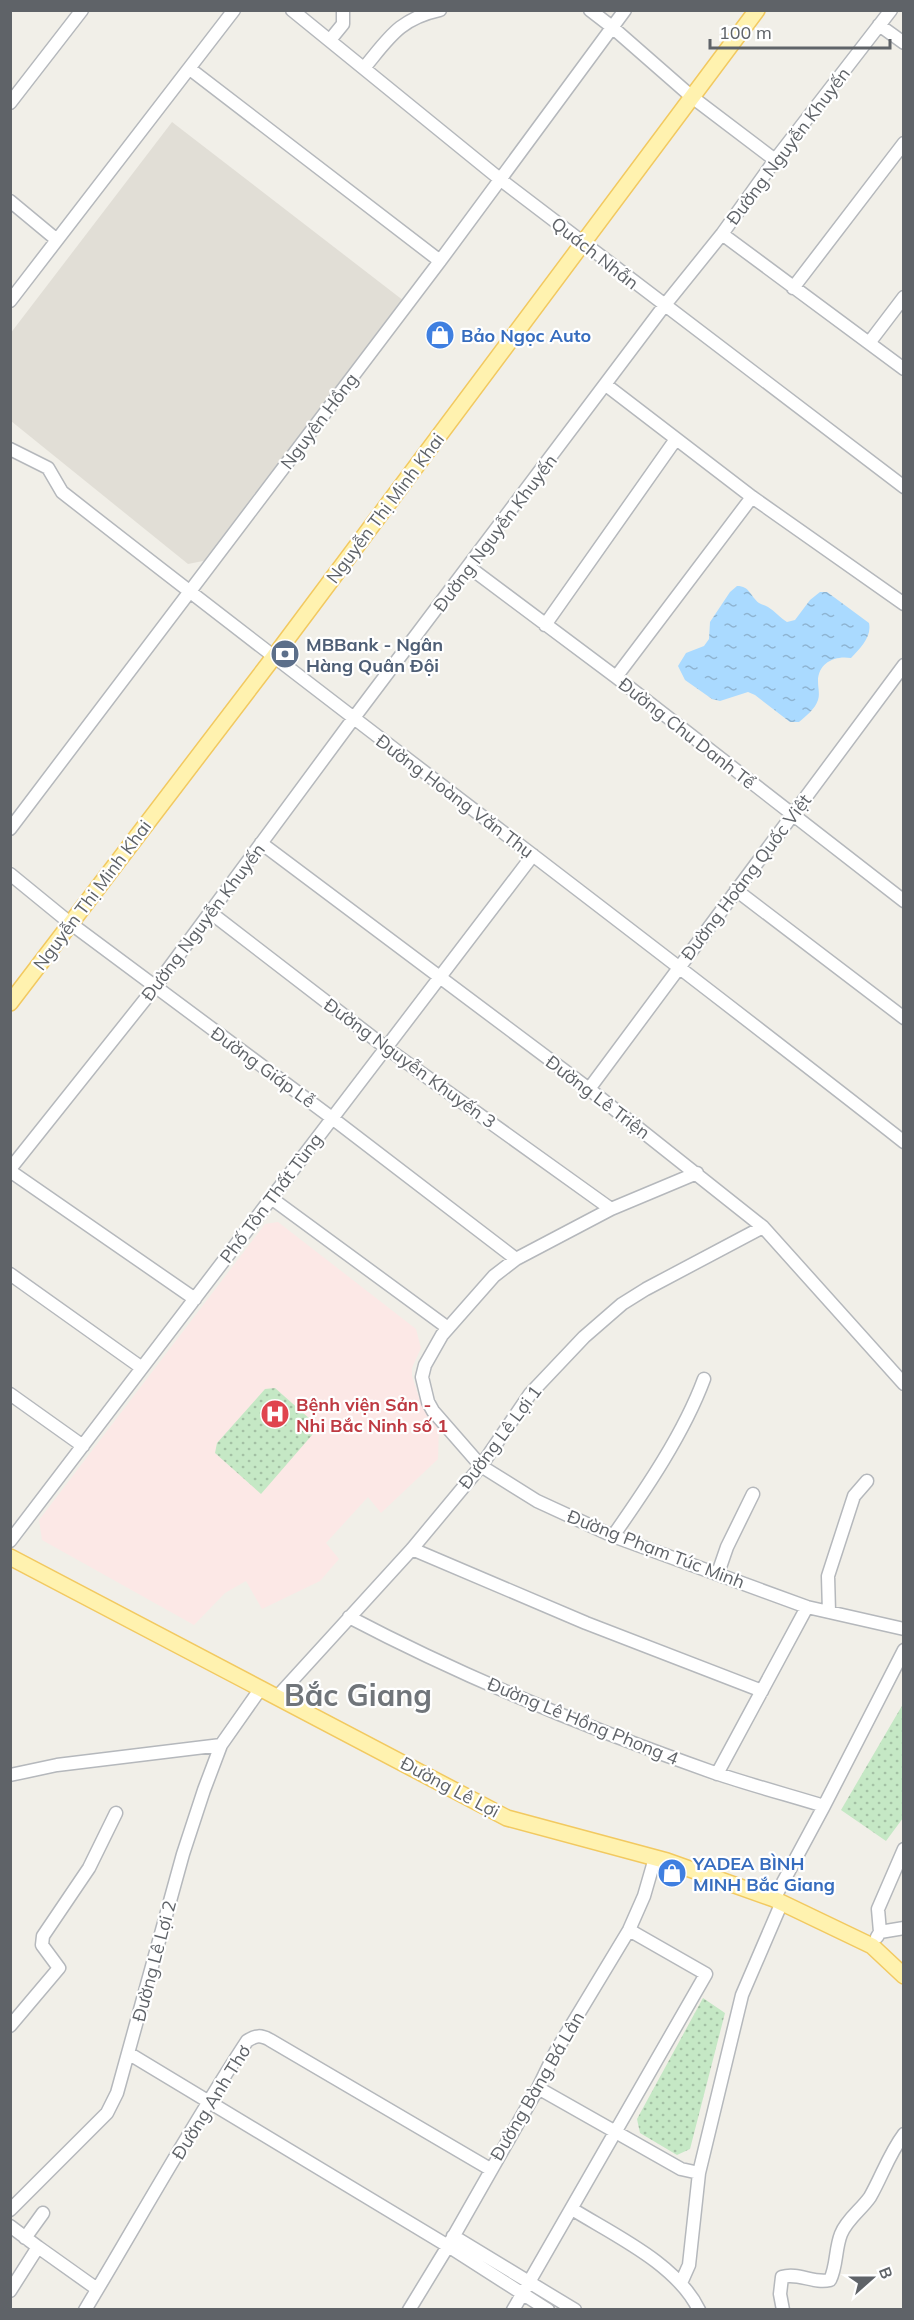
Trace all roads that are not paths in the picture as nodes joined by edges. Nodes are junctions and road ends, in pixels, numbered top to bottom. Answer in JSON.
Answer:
{"nodes":[{"id":1,"x":82,"y":10,"type":"edge"},
{"id":2,"x":234,"y":10,"type":"edge"},
{"id":3,"x":292,"y":10,"type":"edge"},
{"id":4,"x":343,"y":10,"type":"edge"},
{"id":5,"x":440,"y":10,"type":"edge"},
{"id":6,"x":590,"y":10,"type":"edge"},
{"id":7,"x":625,"y":10,"type":"edge"},
{"id":8,"x":757,"y":10,"type":"edge"},
{"id":9,"x":891,"y":10,"type":"edge"},
{"id":10,"x":418,"y":14,"type":"edge"},
{"id":11,"x":879,"y":25,"type":"junction"},
{"id":12,"x":612,"y":27,"type":"junction"},
{"id":13,"x":330,"y":40,"type":"junction"},
{"id":14,"x":903,"y":43,"type":"edge"},
{"id":15,"x":364,"y":68,"type":"junction"},
{"id":16,"x":190,"y":69,"type":"junction"},
{"id":17,"x":692,"y":97,"type":"junction"},
{"id":18,"x":10,"y":103,"type":"edge"},
{"id":19,"x":903,"y":143,"type":"edge"},
{"id":20,"x":775,"y":160,"type":"junction"},
{"id":21,"x":501,"y":180,"type":"junction"},
{"id":22,"x":10,"y":201,"type":"edge"},
{"id":23,"x":722,"y":234,"type":"junction"},
{"id":24,"x":57,"y":240,"type":"junction"},
{"id":25,"x":583,"y":244,"type":"junction"},
{"id":26,"x":440,"y":261,"type":"junction"},
{"id":27,"x":793,"y":288,"type":"junction"},
{"id":28,"x":903,"y":297,"type":"edge"},
{"id":29,"x":10,"y":301,"type":"edge"},
{"id":30,"x":664,"y":306,"type":"junction"},
{"id":31,"x":869,"y":343,"type":"junction"},
{"id":32,"x":903,"y":369,"type":"edge"},
{"id":33,"x":606,"y":385,"type":"junction"},
{"id":34,"x":676,"y":439,"type":"junction"},
{"id":35,"x":10,"y":449,"type":"edge"},
{"id":36,"x":903,"y":486,"type":"edge"},
{"id":37,"x":752,"y":497,"type":"junction"},
{"id":38,"x":469,"y":567,"type":"junction"},
{"id":39,"x":189,"y":592,"type":"junction"},
{"id":40,"x":903,"y":604,"type":"edge"},
{"id":41,"x":545,"y":625,"type":"junction"},
{"id":42,"x":273,"y":658,"type":"junction"},
{"id":43,"x":903,"y":665,"type":"edge"},
{"id":44,"x":616,"y":677,"type":"junction"},
{"id":45,"x":353,"y":719,"type":"junction"},
{"id":46,"x":792,"y":816,"type":"junction"},
{"id":47,"x":10,"y":830,"type":"edge"},
{"id":48,"x":261,"y":843,"type":"junction"},
{"id":49,"x":532,"y":855,"type":"junction"},
{"id":50,"x":10,"y":874,"type":"edge"},
{"id":51,"x":736,"y":890,"type":"junction"},
{"id":52,"x":903,"y":901,"type":"edge"},
{"id":53,"x":211,"y":913,"type":"junction"},
{"id":54,"x":70,"y":923,"type":"junction"},
{"id":55,"x":679,"y":966,"type":"junction"},
{"id":56,"x":438,"y":978,"type":"junction"},
{"id":57,"x":155,"y":987,"type":"junction"},
{"id":58,"x":10,"y":1003,"type":"edge"},
{"id":59,"x":903,"y":1018,"type":"edge"},
{"id":60,"x":385,"y":1047,"type":"junction"},
{"id":61,"x":589,"y":1089,"type":"junction"},
{"id":62,"x":332,"y":1118,"type":"junction"},
{"id":63,"x":903,"y":1142,"type":"edge"},
{"id":64,"x":10,"y":1170,"type":"edge"},
{"id":65,"x":696,"y":1173,"type":"junction"},
{"id":66,"x":272,"y":1198,"type":"junction"},
{"id":67,"x":611,"y":1209,"type":"junction"},
{"id":68,"x":763,"y":1227,"type":"junction"},
{"id":69,"x":516,"y":1259,"type":"junction"},
{"id":70,"x":10,"y":1274,"type":"edge"},
{"id":71,"x":195,"y":1299,"type":"junction"},
{"id":72,"x":448,"y":1329,"type":"junction"},
{"id":73,"x":142,"y":1368,"type":"junction"},
{"id":74,"x":704,"y":1379,"type":"dead end"},
{"id":75,"x":903,"y":1384,"type":"edge"},
{"id":76,"x":10,"y":1394,"type":"edge"},
{"id":77,"x":83,"y":1446,"type":"junction"},
{"id":78,"x":482,"y":1466,"type":"junction"},
{"id":79,"x":867,"y":1481,"type":"dead end"},
{"id":80,"x":753,"y":1494,"type":"dead end"},
{"id":81,"x":613,"y":1536,"type":"junction"},
{"id":82,"x":10,"y":1541,"type":"edge"},
{"id":83,"x":412,"y":1549,"type":"junction"},
{"id":84,"x":10,"y":1557,"type":"edge"},
{"id":85,"x":718,"y":1573,"type":"junction"},
{"id":86,"x":807,"y":1607,"type":"junction"},
{"id":87,"x":829,"y":1612,"type":"junction"},
{"id":88,"x":350,"y":1617,"type":"junction"},
{"id":89,"x":903,"y":1629,"type":"edge"},
{"id":90,"x":903,"y":1650,"type":"edge"},
{"id":91,"x":261,"y":1688,"type":"junction"},
{"id":92,"x":762,"y":1691,"type":"junction"},
{"id":93,"x":278,"y":1697,"type":"junction"},
{"id":94,"x":221,"y":1745,"type":"junction"},
{"id":95,"x":10,"y":1774,"type":"edge"},
{"id":96,"x":717,"y":1774,"type":"junction"},
{"id":97,"x":825,"y":1806,"type":"junction"},
{"id":98,"x":116,"y":1813,"type":"dead end"},
{"id":99,"x":903,"y":1849,"type":"edge"},
{"id":100,"x":655,"y":1858,"type":"junction"},
{"id":101,"x":778,"y":1901,"type":"junction"},
{"id":102,"x":903,"y":1928,"type":"edge"},
{"id":103,"x":629,"y":1930,"type":"junction"},
{"id":104,"x":880,"y":1932,"type":"junction"},
{"id":105,"x":872,"y":1946,"type":"junction"},
{"id":106,"x":903,"y":1976,"type":"edge"},
{"id":107,"x":10,"y":2026,"type":"edge"},
{"id":108,"x":128,"y":2053,"type":"junction"},
{"id":109,"x":538,"y":2088,"type":"junction"},
{"id":110,"x":207,"y":2102,"type":"junction"},
{"id":111,"x":615,"y":2133,"type":"junction"},
{"id":112,"x":903,"y":2134,"type":"edge"},
{"id":113,"x":490,"y":2169,"type":"junction"},
{"id":114,"x":699,"y":2173,"type":"junction"},
{"id":115,"x":572,"y":2209,"type":"junction"},
{"id":116,"x":10,"y":2210,"type":"edge"},
{"id":117,"x":43,"y":2213,"type":"dead end"},
{"id":118,"x":10,"y":2226,"type":"edge"},
{"id":119,"x":25,"y":2238,"type":"junction"},
{"id":120,"x":450,"y":2241,"type":"junction"},
{"id":121,"x":38,"y":2247,"type":"junction"},
{"id":122,"x":530,"y":2281,"type":"junction"},
{"id":123,"x":681,"y":2283,"type":"junction"},
{"id":124,"x":97,"y":2289,"type":"junction"},
{"id":125,"x":10,"y":2290,"type":"edge"},
{"id":126,"x":524,"y":2293,"type":"junction"},
{"id":127,"x":85,"y":2310,"type":"edge"},
{"id":128,"x":408,"y":2310,"type":"edge"},
{"id":129,"x":513,"y":2310,"type":"edge"},
{"id":130,"x":548,"y":2310,"type":"edge"},
{"id":131,"x":575,"y":2310,"type":"edge"},
{"id":132,"x":699,"y":2310,"type":"edge"},
{"id":133,"x":783,"y":2310,"type":"edge"}],
"edges":[{"from":1,"to":18,"type":"street"},
{"from":2,"to":16,"type":"street"},
{"from":3,"to":13,"type":"street","name":"Quách Nhẫn"},
{"from":4,"to":13,"type":"street"},
{"from":5,"to":10,"type":"street"},
{"from":6,"to":12,"type":"street"},
{"from":7,"to":12,"type":"street","name":"Nguyên Hồng"},
{"from":8,"to":17,"type":"main road","name":"Nguyễn Thị Minh Khai"},
{"from":9,"to":11,"type":"street","name":"Đường Nguyễn Khuyến"},
{"from":10,"to":15,"type":"street"},
{"from":11,"to":14,"type":"street"},
{"from":11,"to":20,"type":"street","name":"Đường Nguyễn Khuyến"},
{"from":12,"to":17,"type":"street"},
{"from":12,"to":21,"type":"street","name":"Nguyên Hồng"},
{"from":13,"to":15,"type":"street","name":"Quách Nhẫn"},
{"from":15,"to":21,"type":"street","name":"Quách Nhẫn"},
{"from":16,"to":24,"type":"street"},
{"from":16,"to":26,"type":"street"},
{"from":17,"to":20,"type":"street"},
{"from":17,"to":25,"type":"main road","name":"Nguyễn Thị Minh Khai"},
{"from":19,"to":27,"type":"street"},
{"from":20,"to":23,"type":"street","name":"Đường Nguyễn Khuyến"},
{"from":21,"to":25,"type":"street","name":"Quách Nhẫn"},
{"from":21,"to":26,"type":"street","name":"Nguyên Hồng"},
{"from":22,"to":24,"type":"street"},
{"from":23,"to":27,"type":"street"},
{"from":23,"to":30,"type":"street","name":"Đường Nguyễn Khuyến"},
{"from":24,"to":29,"type":"street"},
{"from":25,"to":30,"type":"street","name":"Quách Nhẫn"},
{"from":25,"to":42,"type":"main road","name":"Nguyễn Thị Minh Khai"},
{"from":26,"to":39,"type":"street","name":"Nguyên Hồng"},
{"from":27,"to":31,"type":"street"},
{"from":28,"to":31,"type":"street"},
{"from":30,"to":33,"type":"street","name":"Đường Nguyễn Khuyến"},
{"from":30,"to":36,"type":"street","name":"Quách Nhẫn"},
{"from":31,"to":32,"type":"street"},
{"from":33,"to":34,"type":"street"},
{"from":33,"to":38,"type":"street","name":"Đường Nguyễn Khuyến"},
{"from":34,"to":37,"type":"street"},
{"from":34,"to":41,"type":"street"},
{"from":35,"to":39,"type":"street","name":"Đường Hoàng Văn Thụ"},
{"from":37,"to":40,"type":"street"},
{"from":37,"to":44,"type":"street"},
{"from":38,"to":41,"type":"street","name":"Đường Chu Danh Tể"},
{"from":38,"to":45,"type":"street","name":"Đường Nguyễn Khuyến"},
{"from":39,"to":42,"type":"street","name":"Đường Hoàng Văn Thụ"},
{"from":39,"to":47,"type":"street","name":"Nguyên Hồng"},
{"from":41,"to":44,"type":"street","name":"Đường Chu Danh Tể"},
{"from":42,"to":45,"type":"street","name":"Đường Hoàng Văn Thụ"},
{"from":42,"to":54,"type":"main road","name":"Nguyễn Thị Minh Khai"},
{"from":43,"to":46,"type":"street","name":"Đường Hoàng Quốc Việt"},
{"from":44,"to":46,"type":"street","name":"Đường Chu Danh Tể"},
{"from":45,"to":48,"type":"street","name":"Đường Nguyễn Khuyến"},
{"from":45,"to":49,"type":"street","name":"Đường Hoàng Văn Thụ"},
{"from":46,"to":51,"type":"street","name":"Đường Hoàng Quốc Việt"},
{"from":46,"to":52,"type":"street","name":"Đường Chu Danh Tể"},
{"from":48,"to":53,"type":"street","name":"Đường Nguyễn Khuyến"},
{"from":48,"to":56,"type":"street","name":"Đường Lê Triện"},
{"from":49,"to":55,"type":"street","name":"Đường Hoàng Văn Thụ"},
{"from":49,"to":56,"type":"street","name":"Phố Tôn Thất Tùng"},
{"from":50,"to":54,"type":"street","name":"Đường Giáp Lễ"},
{"from":51,"to":55,"type":"street","name":"Đường Hoàng Quốc Việt"},
{"from":51,"to":59,"type":"street"},
{"from":53,"to":57,"type":"street","name":"Đường Nguyễn Khuyến"},
{"from":53,"to":60,"type":"street","name":"Đường Nguyễn Khuyến 3"},
{"from":54,"to":57,"type":"street","name":"Đường Giáp Lễ"},
{"from":54,"to":58,"type":"main road","name":"Nguyễn Thị Minh Khai"},
{"from":55,"to":61,"type":"street","name":"Đường Hoàng Quốc Việt"},
{"from":55,"to":63,"type":"street","name":"Đường Hoàng Văn Thụ"},
{"from":56,"to":60,"type":"street","name":"Phố Tôn Thất Tùng"},
{"from":56,"to":61,"type":"street","name":"Đường Lê Triện"},
{"from":57,"to":62,"type":"street","name":"Đường Giáp Lễ"},
{"from":57,"to":64,"type":"street","name":"Đường Nguyễn Khuyến"},
{"from":60,"to":62,"type":"street","name":"Phố Tôn Thất Tùng"},
{"from":60,"to":67,"type":"street","name":"Đường Nguyễn Khuyến 3"},
{"from":61,"to":65,"type":"street","name":"Đường Lê Triện"},
{"from":62,"to":66,"type":"street","name":"Phố Tôn Thất Tùng"},
{"from":62,"to":69,"type":"street","name":"Đường Giáp Lễ"},
{"from":64,"to":71,"type":"street"},
{"from":65,"to":67,"type":"street","name":"Đường Phạm Túc Minh"},
{"from":65,"to":68,"type":"street","name":"Đường Lê Triện"},
{"from":66,"to":71,"type":"street","name":"Phố Tôn Thất Tùng"},
{"from":66,"to":72,"type":"street"},
{"from":67,"to":69,"type":"street","name":"Đường Phạm Túc Minh"},
{"from":68,"to":75,"type":"street","name":"Đường Lê Triện"},
{"from":68,"to":78,"type":"street","name":"Đường Lê Lợi 1"},
{"from":69,"to":72,"type":"street","name":"Đường Phạm Túc Minh"},
{"from":70,"to":73,"type":"street"},
{"from":71,"to":73,"type":"street","name":"Phố Tôn Thất Tùng"},
{"from":72,"to":78,"type":"street","name":"Đường Phạm Túc Minh"},
{"from":73,"to":77,"type":"street","name":"Phố Tôn Thất Tùng"},
{"from":74,"to":81,"type":"street"},
{"from":76,"to":77,"type":"street"},
{"from":77,"to":82,"type":"street","name":"Phố Tôn Thất Tùng"},
{"from":78,"to":81,"type":"street","name":"Đường Phạm Túc Minh"},
{"from":78,"to":83,"type":"street","name":"Đường Lê Lợi 1"},
{"from":79,"to":87,"type":"street"},
{"from":80,"to":85,"type":"street"},
{"from":81,"to":85,"type":"street","name":"Đường Phạm Túc Minh"},
{"from":83,"to":88,"type":"street","name":"Đường Lê Lợi 1"},
{"from":83,"to":92,"type":"street"},
{"from":84,"to":91,"type":"main road","name":"Đường Lê Lợi"},
{"from":85,"to":86,"type":"street","name":"Đường Phạm Túc Minh"},
{"from":86,"to":87,"type":"street","name":"Đường Phạm Túc Minh"},
{"from":86,"to":92,"type":"street"},
{"from":87,"to":89,"type":"street","name":"Đường Phạm Túc Minh"},
{"from":88,"to":93,"type":"street","name":"Đường Lê Lợi 1"},
{"from":88,"to":96,"type":"street","name":"Đường Lê Hồng Phong 4"},
{"from":90,"to":97,"type":"street"},
{"from":91,"to":93,"type":"main road","name":"Đường Lê Lợi"},
{"from":91,"to":94,"type":"street","name":"Đường Lê Lợi 2"},
{"from":92,"to":96,"type":"street"},
{"from":93,"to":100,"type":"main road","name":"Đường Lê Lợi"},
{"from":94,"to":95,"type":"street"},
{"from":94,"to":108,"type":"street","name":"Đường Lê Lợi 2"},
{"from":96,"to":97,"type":"street","name":"Đường Lê Hồng Phong 4"},
{"from":97,"to":101,"type":"street"},
{"from":98,"to":107,"type":"street"},
{"from":99,"to":104,"type":"street"},
{"from":100,"to":101,"type":"main road","name":"Đường Lê Lợi"},
{"from":100,"to":103,"type":"street","name":"Đường Bàng Bá Lân"},
{"from":101,"to":105,"type":"main road","name":"Đường Lê Lợi"},
{"from":101,"to":114,"type":"street"},
{"from":102,"to":104,"type":"street"},
{"from":103,"to":109,"type":"street","name":"Đường Bàng Bá Lân"},
{"from":103,"to":111,"type":"street"},
{"from":104,"to":105,"type":"street"},
{"from":105,"to":106,"type":"main road","name":"Đường Lê Lợi"},
{"from":108,"to":110,"type":"street"},
{"from":108,"to":116,"type":"street","name":"Đường Lê Lợi 2"},
{"from":109,"to":111,"type":"street"},
{"from":109,"to":113,"type":"street","name":"Đường Bàng Bá Lân"},
{"from":110,"to":113,"type":"street","name":"Đường Anh Thơ"},
{"from":110,"to":120,"type":"street"},
{"from":110,"to":124,"type":"street","name":"Đường Anh Thơ"},
{"from":111,"to":114,"type":"street"},
{"from":111,"to":115,"type":"street"},
{"from":112,"to":133,"type":"street"},
{"from":113,"to":120,"type":"street","name":"Đường Bàng Bá Lân"},
{"from":114,"to":123,"type":"street"},
{"from":115,"to":122,"type":"street"},
{"from":115,"to":123,"type":"street"},
{"from":117,"to":119,"type":"street"},
{"from":118,"to":119,"type":"street"},
{"from":119,"to":121,"type":"street"},
{"from":120,"to":122,"type":"street"},
{"from":120,"to":126,"type":"street"},
{"from":120,"to":128,"type":"street","name":"Đường Bàng Bá Lân"},
{"from":121,"to":124,"type":"street"},
{"from":121,"to":125,"type":"street"},
{"from":122,"to":126,"type":"street"},
{"from":122,"to":131,"type":"street"},
{"from":123,"to":132,"type":"street"},
{"from":124,"to":127,"type":"street","name":"Đường Anh Thơ"},
{"from":126,"to":129,"type":"street"},
{"from":126,"to":130,"type":"street"}]}
